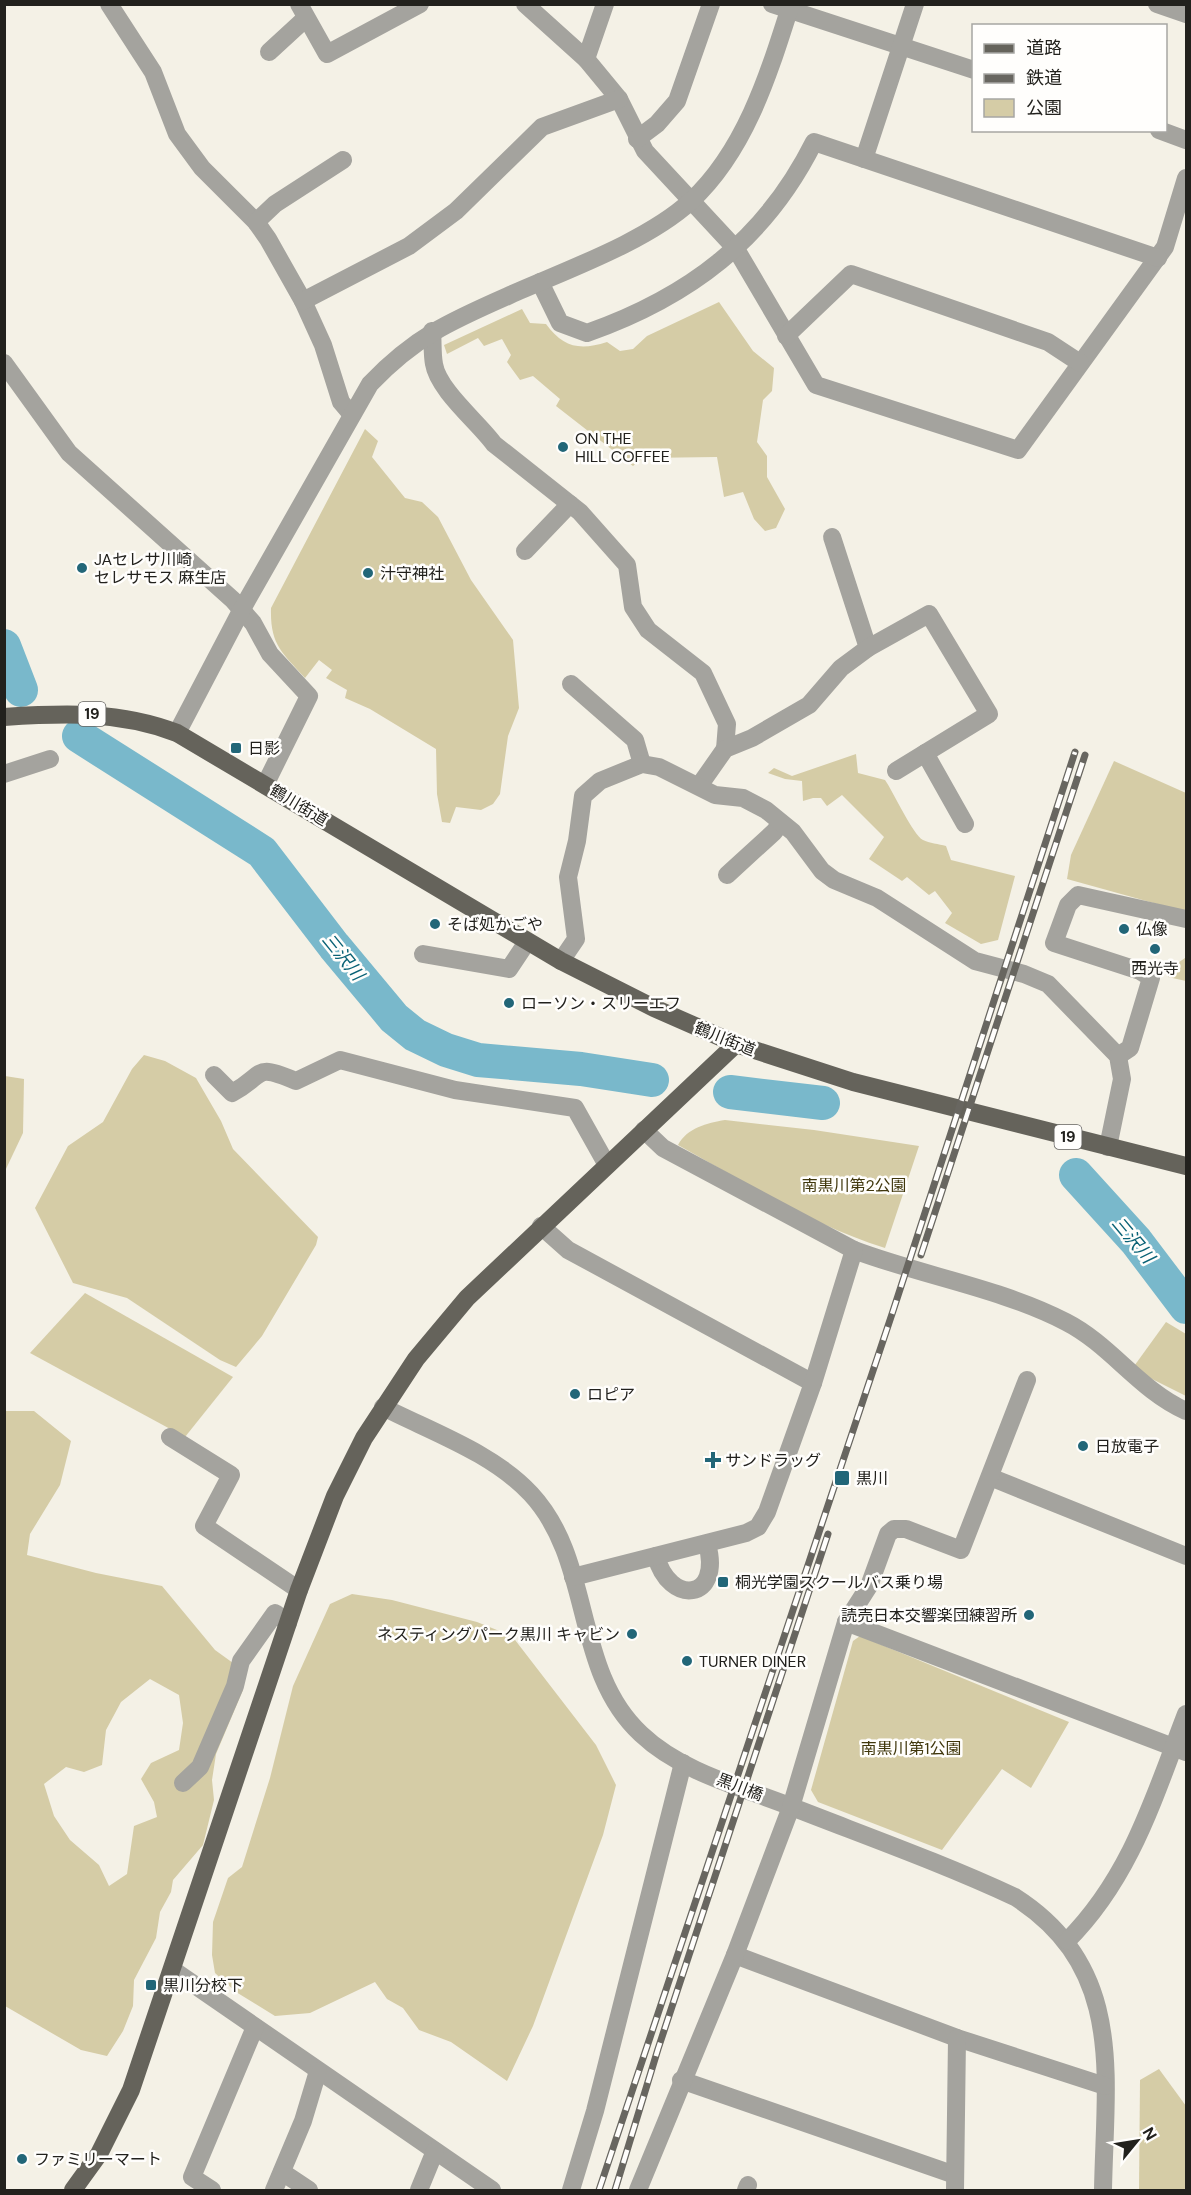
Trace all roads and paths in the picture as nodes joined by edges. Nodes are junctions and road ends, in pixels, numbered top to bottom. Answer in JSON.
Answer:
{"nodes":[{"id":1,"x":109,"y":4,"type":"edge"},
{"id":2,"x":420,"y":4,"type":"edge"},
{"id":3,"x":525,"y":4,"type":"edge"},
{"id":4,"x":605,"y":4,"type":"edge"},
{"id":5,"x":711,"y":4,"type":"edge"},
{"id":6,"x":915,"y":4,"type":"edge"},
{"id":7,"x":1157,"y":4,"type":"edge"},
{"id":8,"x":784,"y":7,"type":"edge"},
{"id":9,"x":302,"y":11,"type":"edge"},
{"id":10,"x":1186,"y":14,"type":"edge"},
{"id":11,"x":901,"y":46,"type":"junction"},
{"id":12,"x":270,"y":52,"type":"dead end"},
{"id":13,"x":586,"y":59,"type":"junction"},
{"id":14,"x":972,"y":69,"type":"edge"},
{"id":15,"x":619,"y":99,"type":"junction"},
{"id":16,"x":1164,"y":132,"type":"edge"},
{"id":17,"x":637,"y":139,"type":"junction"},
{"id":18,"x":1186,"y":140,"type":"edge"},
{"id":19,"x":864,"y":159,"type":"junction"},
{"id":20,"x":343,"y":160,"type":"dead end"},
{"id":21,"x":1186,"y":178,"type":"edge"},
{"id":22,"x":691,"y":201,"type":"junction"},
{"id":23,"x":256,"y":222,"type":"junction"},
{"id":24,"x":736,"y":249,"type":"junction"},
{"id":25,"x":1158,"y":258,"type":"junction"},
{"id":26,"x":540,"y":282,"type":"junction"},
{"id":27,"x":303,"y":301,"type":"junction"},
{"id":28,"x":432,"y":331,"type":"junction"},
{"id":29,"x":786,"y":336,"type":"junction"},
{"id":30,"x":4,"y":363,"type":"edge"},
{"id":31,"x":1080,"y":363,"type":"junction"},
{"id":32,"x":352,"y":415,"type":"junction"},
{"id":33,"x":570,"y":504,"type":"junction"},
{"id":34,"x":832,"y":537,"type":"dead end"},
{"id":35,"x":525,"y":551,"type":"dead end"},
{"id":36,"x":242,"y":609,"type":"junction"},
{"id":37,"x":868,"y":648,"type":"junction"},
{"id":38,"x":571,"y":684,"type":"dead end"},
{"id":39,"x":4,"y":717,"type":"edge"},
{"id":40,"x":177,"y":733,"type":"junction"},
{"id":41,"x":725,"y":749,"type":"junction"},
{"id":42,"x":925,"y":753,"type":"junction"},
{"id":43,"x":50,"y":759,"type":"dead end"},
{"id":44,"x":642,"y":764,"type":"junction"},
{"id":45,"x":896,"y":771,"type":"dead end"},
{"id":46,"x":4,"y":774,"type":"edge"},
{"id":47,"x":265,"y":785,"type":"junction"},
{"id":48,"x":699,"y":786,"type":"junction"},
{"id":49,"x":781,"y":823,"type":"junction"},
{"id":50,"x":965,"y":824,"type":"dead end"},
{"id":51,"x":727,"y":875,"type":"dead end"},
{"id":52,"x":1186,"y":919,"type":"edge"},
{"id":53,"x":528,"y":942,"type":"junction"},
{"id":54,"x":423,"y":954,"type":"dead end"},
{"id":55,"x":561,"y":961,"type":"junction"},
{"id":56,"x":736,"y":1044,"type":"junction"},
{"id":57,"x":1118,"y":1056,"type":"junction"},
{"id":58,"x":214,"y":1075,"type":"dead end"},
{"id":59,"x":644,"y":1130,"type":"junction"},
{"id":60,"x":1108,"y":1147,"type":"junction"},
{"id":61,"x":608,"y":1165,"type":"junction"},
{"id":62,"x":1186,"y":1166,"type":"edge"},
{"id":63,"x":541,"y":1226,"type":"junction"},
{"id":64,"x":854,"y":1250,"type":"junction"},
{"id":65,"x":1027,"y":1380,"type":"dead end"},
{"id":66,"x":813,"y":1383,"type":"junction"},
{"id":67,"x":383,"y":1407,"type":"junction"},
{"id":68,"x":1186,"y":1411,"type":"edge"},
{"id":69,"x":170,"y":1437,"type":"dead end"},
{"id":70,"x":990,"y":1477,"type":"junction"},
{"id":71,"x":707,"y":1544,"type":"junction"},
{"id":72,"x":656,"y":1556,"type":"junction"},
{"id":73,"x":1186,"y":1556,"type":"edge"},
{"id":74,"x":573,"y":1577,"type":"junction"},
{"id":75,"x":299,"y":1590,"type":"junction"},
{"id":76,"x":846,"y":1622,"type":"junction"},
{"id":77,"x":288,"y":1623,"type":"junction"},
{"id":78,"x":1186,"y":1714,"type":"edge"},
{"id":79,"x":1180,"y":1749,"type":"edge"},
{"id":80,"x":691,"y":1767,"type":"junction"},
{"id":81,"x":183,"y":1784,"type":"dead end"},
{"id":82,"x":786,"y":1805,"type":"junction"},
{"id":83,"x":1067,"y":1941,"type":"junction"},
{"id":84,"x":735,"y":1955,"type":"junction"},
{"id":85,"x":173,"y":1970,"type":"junction"},
{"id":86,"x":255,"y":2028,"type":"junction"},
{"id":87,"x":957,"y":2038,"type":"junction"},
{"id":88,"x":318,"y":2071,"type":"junction"},
{"id":89,"x":681,"y":2080,"type":"junction"},
{"id":90,"x":1105,"y":2086,"type":"junction"},
{"id":91,"x":435,"y":2151,"type":"junction"},
{"id":92,"x":282,"y":2172,"type":"junction"},
{"id":93,"x":955,"y":2183,"type":"edge"},
{"id":94,"x":73,"y":2190,"type":"edge"},
{"id":95,"x":212,"y":2190,"type":"edge"},
{"id":96,"x":274,"y":2190,"type":"edge"},
{"id":97,"x":309,"y":2190,"type":"edge"},
{"id":98,"x":419,"y":2190,"type":"edge"},
{"id":99,"x":492,"y":2190,"type":"edge"},
{"id":100,"x":572,"y":2190,"type":"edge"},
{"id":101,"x":638,"y":2190,"type":"edge"},
{"id":102,"x":1103,"y":2190,"type":"edge"}],
"edges":[{"from":1,"to":23,"type":"street"},
{"from":2,"to":9,"type":"street"},
{"from":3,"to":13,"type":"street"},
{"from":4,"to":13,"type":"street"},
{"from":5,"to":17,"type":"street"},
{"from":6,"to":11,"type":"street"},
{"from":7,"to":10,"type":"street"},
{"from":8,"to":11,"type":"street"},
{"from":8,"to":22,"type":"street"},
{"from":9,"to":12,"type":"street"},
{"from":11,"to":14,"type":"street"},
{"from":11,"to":19,"type":"street"},
{"from":13,"to":15,"type":"street"},
{"from":15,"to":17,"type":"street"},
{"from":15,"to":27,"type":"street"},
{"from":16,"to":18,"type":"street"},
{"from":17,"to":22,"type":"street"},
{"from":19,"to":24,"type":"street"},
{"from":19,"to":25,"type":"street"},
{"from":20,"to":23,"type":"street"},
{"from":21,"to":25,"type":"street"},
{"from":22,"to":24,"type":"street"},
{"from":22,"to":26,"type":"street"},
{"from":23,"to":27,"type":"street"},
{"from":24,"to":26,"type":"street"},
{"from":24,"to":29,"type":"street"},
{"from":25,"to":31,"type":"street"},
{"from":26,"to":28,"type":"street"},
{"from":27,"to":32,"type":"street"},
{"from":28,"to":32,"type":"street"},
{"from":28,"to":33,"type":"street"},
{"from":29,"to":31,"type":"street"},
{"from":29,"to":31,"type":"street"},
{"from":30,"to":36,"type":"street"},
{"from":32,"to":36,"type":"street"},
{"from":33,"to":35,"type":"street"},
{"from":33,"to":41,"type":"street"},
{"from":34,"to":37,"type":"street"},
{"from":36,"to":40,"type":"street"},
{"from":36,"to":47,"type":"street"},
{"from":37,"to":41,"type":"street"},
{"from":37,"to":42,"type":"street"},
{"from":38,"to":44,"type":"street"},
{"from":39,"to":40,"type":"main road","name":"鶴川街道","number":"19"},
{"from":40,"to":47,"type":"main road","name":"鶴川街道","number":"19"},
{"from":41,"to":48,"type":"street"},
{"from":42,"to":45,"type":"street"},
{"from":42,"to":50,"type":"street"},
{"from":43,"to":46,"type":"street"},
{"from":44,"to":48,"type":"street"},
{"from":44,"to":55,"type":"street"},
{"from":47,"to":53,"type":"main road","name":"鶴川街道","number":"19"},
{"from":48,"to":49,"type":"street"},
{"from":49,"to":51,"type":"street"},
{"from":49,"to":57,"type":"street"},
{"from":52,"to":57,"type":"street"},
{"from":53,"to":54,"type":"street"},
{"from":53,"to":55,"type":"main road","name":"鶴川街道","number":"19"},
{"from":55,"to":56,"type":"main road","name":"鶴川街道","number":"19"},
{"from":56,"to":59,"type":"main road"},
{"from":56,"to":60,"type":"main road","name":"鶴川街道","number":"19"},
{"from":57,"to":60,"type":"street"},
{"from":58,"to":61,"type":"street"},
{"from":59,"to":61,"type":"main road"},
{"from":59,"to":64,"type":"street"},
{"from":60,"to":62,"type":"main road","name":"鶴川街道","number":"19"},
{"from":61,"to":63,"type":"main road"},
{"from":63,"to":66,"type":"street"},
{"from":63,"to":67,"type":"main road"},
{"from":64,"to":66,"type":"street"},
{"from":64,"to":68,"type":"street"},
{"from":65,"to":70,"type":"street"},
{"from":66,"to":71,"type":"street"},
{"from":67,"to":74,"type":"street","name":"黒川橋"},
{"from":67,"to":75,"type":"main road"},
{"from":69,"to":75,"type":"street"},
{"from":70,"to":73,"type":"street"},
{"from":70,"to":76,"type":"street"},
{"from":71,"to":72,"type":"street"},
{"from":71,"to":72,"type":"street"},
{"from":72,"to":74,"type":"street"},
{"from":74,"to":80,"type":"street","name":"黒川橋"},
{"from":75,"to":77,"type":"main road"},
{"from":76,"to":79,"type":"street"},
{"from":76,"to":82,"type":"street"},
{"from":77,"to":81,"type":"street"},
{"from":77,"to":85,"type":"main road"},
{"from":78,"to":79,"type":"street"},
{"from":79,"to":83,"type":"street"},
{"from":80,"to":82,"type":"street","name":"黒川橋"},
{"from":80,"to":100,"type":"street"},
{"from":82,"to":83,"type":"street","name":"黒川橋"},
{"from":82,"to":84,"type":"street"},
{"from":83,"to":90,"type":"street","name":"黒川橋"},
{"from":84,"to":87,"type":"street"},
{"from":84,"to":89,"type":"street"},
{"from":85,"to":86,"type":"street"},
{"from":85,"to":94,"type":"main road"},
{"from":86,"to":88,"type":"street"},
{"from":86,"to":95,"type":"street"},
{"from":87,"to":90,"type":"street"},
{"from":87,"to":93,"type":"street"},
{"from":88,"to":91,"type":"street"},
{"from":88,"to":92,"type":"street"},
{"from":89,"to":93,"type":"street"},
{"from":89,"to":101,"type":"street"},
{"from":90,"to":102,"type":"street","name":"黒川橋"},
{"from":91,"to":98,"type":"street"},
{"from":91,"to":99,"type":"street"},
{"from":92,"to":96,"type":"street"},
{"from":92,"to":97,"type":"street"}]}
